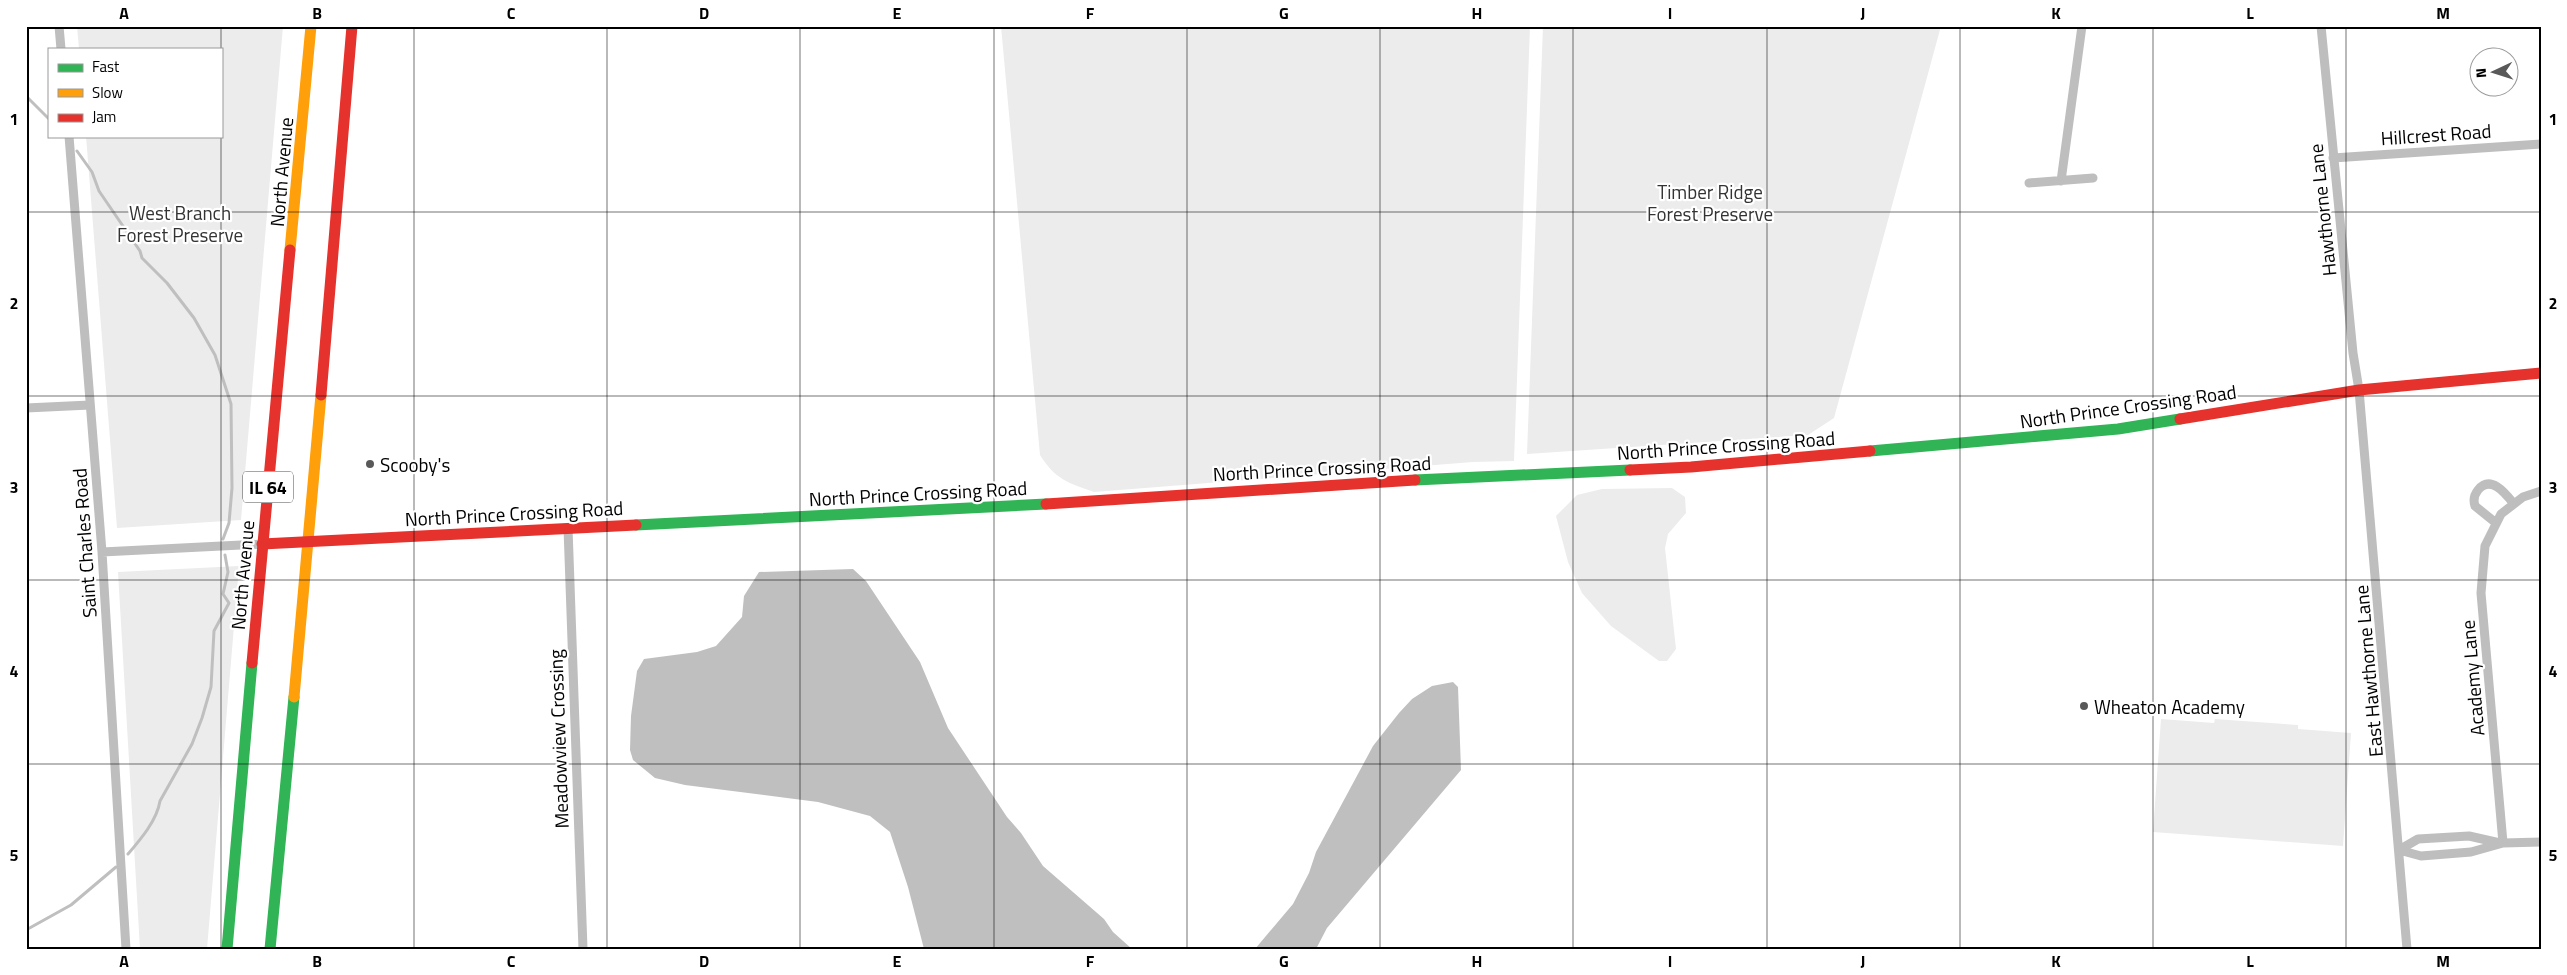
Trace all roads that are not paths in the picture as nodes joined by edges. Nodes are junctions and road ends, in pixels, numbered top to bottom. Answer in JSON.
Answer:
{"nodes":[{"id":1,"x":59,"y":26,"type":"edge"},
{"id":2,"x":312,"y":26,"type":"edge"},
{"id":3,"x":352,"y":26,"type":"edge"},
{"id":4,"x":2082,"y":26,"type":"edge"},
{"id":5,"x":2320,"y":26,"type":"edge"},
{"id":6,"x":61,"y":48,"type":"edge"},
{"id":7,"x":68,"y":138,"type":"edge"},
{"id":8,"x":2541,"y":144,"type":"edge"},
{"id":9,"x":2333,"y":158,"type":"junction"},
{"id":10,"x":2093,"y":178,"type":"dead end"},
{"id":11,"x":2061,"y":181,"type":"junction"},
{"id":12,"x":2029,"y":183,"type":"dead end"},
{"id":13,"x":2541,"y":373,"type":"edge"},
{"id":14,"x":2359,"y":390,"type":"junction"},
{"id":15,"x":90,"y":405,"type":"junction"},
{"id":16,"x":26,"y":408,"type":"edge"},
{"id":17,"x":2541,"y":492,"type":"edge"},
{"id":18,"x":2514,"y":504,"type":"junction"},
{"id":19,"x":2496,"y":523,"type":"junction"},
{"id":20,"x":568,"y":528,"type":"junction"},
{"id":21,"x":309,"y":542,"type":"junction"},
{"id":22,"x":262,"y":544,"type":"junction"},
{"id":23,"x":102,"y":552,"type":"junction"},
{"id":24,"x":2541,"y":842,"type":"edge"},
{"id":25,"x":2503,"y":843,"type":"junction"},
{"id":26,"x":2399,"y":850,"type":"junction"},
{"id":27,"x":126,"y":949,"type":"edge"},
{"id":28,"x":227,"y":949,"type":"edge"},
{"id":29,"x":270,"y":949,"type":"edge"},
{"id":30,"x":583,"y":949,"type":"edge"},
{"id":31,"x":2407,"y":949,"type":"edge"}],
"edges":[{"from":1,"to":6,"type":"street"},
{"from":2,"to":22,"type":"street","name":"North Avenue","number":"IL 64"},
{"from":3,"to":21,"type":"street","number":"IL 64"},
{"from":4,"to":11,"type":"street"},
{"from":5,"to":9,"type":"street","name":"Hawthorne Lane"},
{"from":7,"to":15,"type":"street","name":"Saint Charles Road"},
{"from":8,"to":9,"type":"street","name":"Hillcrest Road"},
{"from":9,"to":14,"type":"street","name":"Hawthorne Lane"},
{"from":10,"to":11,"type":"street"},
{"from":11,"to":12,"type":"street"},
{"from":13,"to":14,"type":"street","name":"North Prince Crossing Road"},
{"from":14,"to":20,"type":"street","name":"North Prince Crossing Road"},
{"from":14,"to":26,"type":"street","name":"East Hawthorne Lane"},
{"from":15,"to":16,"type":"street"},
{"from":15,"to":23,"type":"street","name":"Saint Charles Road"},
{"from":17,"to":18,"type":"street"},
{"from":18,"to":19,"type":"street","name":"Academy Lane"},
{"from":18,"to":19,"type":"street"},
{"from":19,"to":25,"type":"street","name":"Academy Lane"},
{"from":20,"to":21,"type":"street","name":"North Prince Crossing Road"},
{"from":20,"to":30,"type":"street","name":"Meadowview Crossing"},
{"from":21,"to":22,"type":"street","name":"North Prince Crossing Road"},
{"from":21,"to":29,"type":"street","number":"IL 64"},
{"from":22,"to":23,"type":"street","name":"North Prince Crossing Road"},
{"from":22,"to":28,"type":"street","name":"North Avenue","number":"IL 64"},
{"from":23,"to":27,"type":"street","name":"Saint Charles Road"},
{"from":24,"to":25,"type":"street"},
{"from":25,"to":26,"type":"street"},
{"from":25,"to":26,"type":"street"},
{"from":26,"to":31,"type":"street","name":"East Hawthorne Lane"}]}
